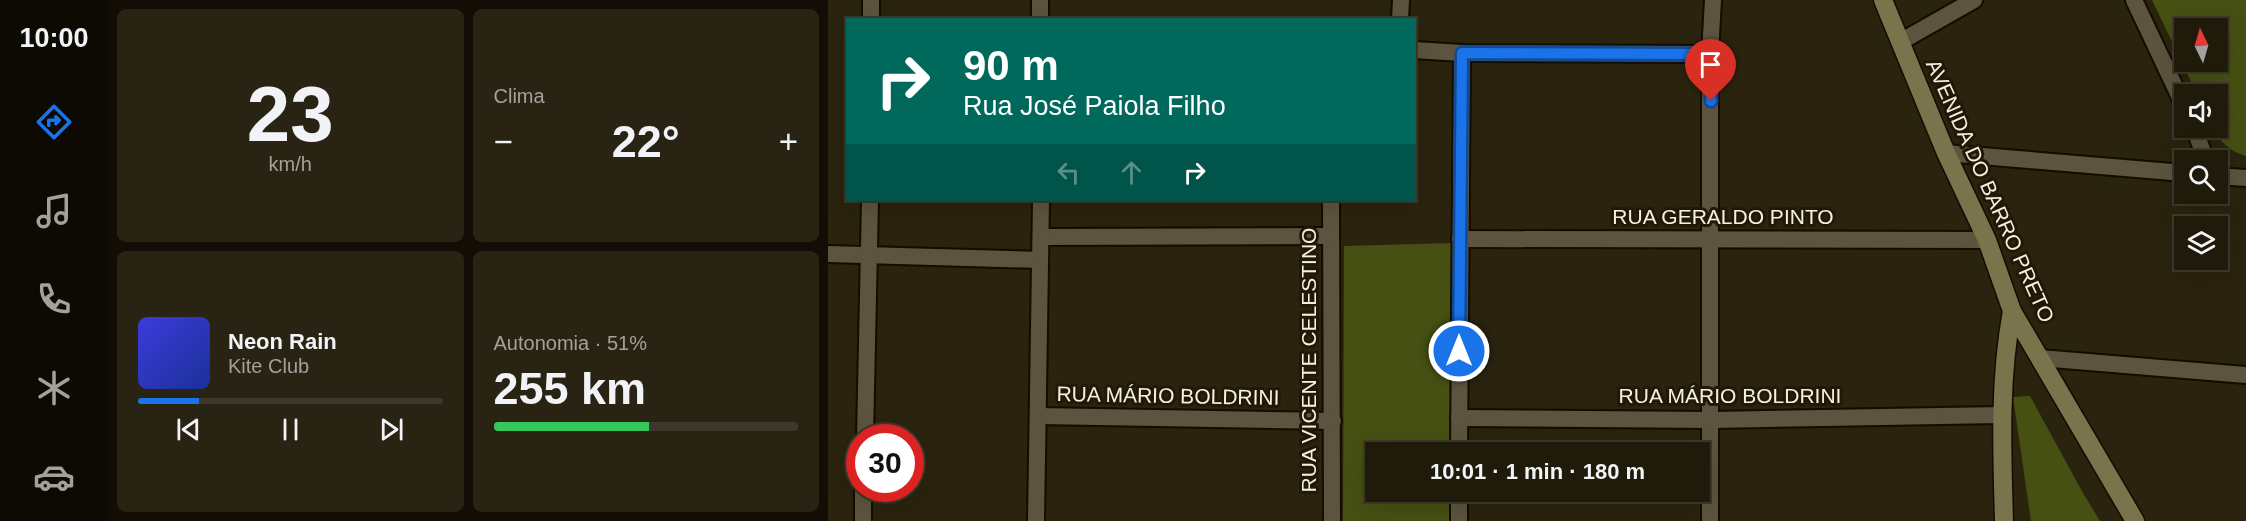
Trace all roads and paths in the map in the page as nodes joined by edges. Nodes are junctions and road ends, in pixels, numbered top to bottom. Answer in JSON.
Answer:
{"nodes":[{"id":1,"x":871,"y":0,"type":"edge"},
{"id":2,"x":1040,"y":0,"type":"edge"},
{"id":3,"x":1401,"y":0,"type":"edge"},
{"id":4,"x":1713,"y":0,"type":"edge"},
{"id":5,"x":1882,"y":0,"type":"edge"},
{"id":6,"x":1974,"y":0,"type":"edge"},
{"id":7,"x":2134,"y":0,"type":"edge"},
{"id":8,"x":871,"y":18,"type":"edge"},
{"id":9,"x":1040,"y":18,"type":"edge"},
{"id":10,"x":1401,"y":18,"type":"edge"},
{"id":11,"x":1900,"y":42,"type":"junction"},
{"id":12,"x":1416,"y":50,"type":"edge"},
{"id":13,"x":1462,"y":53,"type":"junction"},
{"id":14,"x":1710,"y":54,"type":"junction"},
{"id":15,"x":2174,"y":85,"type":"edge"},
{"id":16,"x":1946,"y":153,"type":"junction"},
{"id":17,"x":2174,"y":172,"type":"edge"},
{"id":18,"x":2228,"y":177,"type":"edge"},
{"id":19,"x":2246,"y":178,"type":"edge"},
{"id":20,"x":870,"y":201,"type":"edge"},
{"id":21,"x":1041,"y":201,"type":"edge"},
{"id":22,"x":1331,"y":201,"type":"edge"},
{"id":23,"x":1330,"y":236,"type":"junction"},
{"id":24,"x":1041,"y":237,"type":"junction"},
{"id":25,"x":1460,"y":239,"type":"junction"},
{"id":26,"x":1712,"y":240,"type":"junction"},
{"id":27,"x":1987,"y":240,"type":"junction"},
{"id":28,"x":828,"y":254,"type":"edge"},
{"id":29,"x":870,"y":255,"type":"junction"},
{"id":30,"x":1040,"y":260,"type":"junction"},
{"id":31,"x":2012,"y":311,"type":"junction"},
{"id":32,"x":2040,"y":358,"type":"junction"},
{"id":33,"x":2246,"y":375,"type":"edge"},
{"id":34,"x":2001,"y":415,"type":"junction"},
{"id":35,"x":1038,"y":416,"type":"junction"},
{"id":36,"x":1459,"y":418,"type":"junction"},
{"id":37,"x":1712,"y":420,"type":"junction"},
{"id":38,"x":1333,"y":421,"type":"junction"},
{"id":39,"x":865,"y":424,"type":"edge"},
{"id":40,"x":1459,"y":442,"type":"edge"},
{"id":41,"x":863,"y":502,"type":"edge"},
{"id":42,"x":1459,"y":502,"type":"edge"},
{"id":43,"x":862,"y":521,"type":"edge"},
{"id":44,"x":1036,"y":521,"type":"edge"},
{"id":45,"x":1332,"y":521,"type":"edge"},
{"id":46,"x":1459,"y":521,"type":"edge"},
{"id":47,"x":1710,"y":521,"type":"edge"},
{"id":48,"x":2004,"y":521,"type":"edge"},
{"id":49,"x":2135,"y":521,"type":"edge"}],
"edges":[{"from":1,"to":8,"type":"street"},
{"from":2,"to":9,"type":"street"},
{"from":3,"to":10,"type":"street"},
{"from":4,"to":14,"type":"street"},
{"from":5,"to":11,"type":"street","name":"AVENIDA DO BARRO PRETO"},
{"from":6,"to":11,"type":"street"},
{"from":7,"to":15,"type":"street"},
{"from":11,"to":16,"type":"street","name":"AVENIDA DO BARRO PRETO"},
{"from":12,"to":13,"type":"street"},
{"from":13,"to":14,"type":"street"},
{"from":13,"to":25,"type":"street"},
{"from":14,"to":26,"type":"street"},
{"from":16,"to":17,"type":"street"},
{"from":16,"to":27,"type":"street","name":"AVENIDA DO BARRO PRETO"},
{"from":18,"to":19,"type":"street"},
{"from":20,"to":29,"type":"street"},
{"from":21,"to":24,"type":"street"},
{"from":22,"to":23,"type":"street","name":"RUA VICENTE CELESTINO"},
{"from":23,"to":24,"type":"street"},
{"from":23,"to":38,"type":"street","name":"RUA VICENTE CELESTINO"},
{"from":24,"to":30,"type":"street"},
{"from":25,"to":26,"type":"street","name":"RUA GERALDO PINTO"},
{"from":25,"to":36,"type":"street"},
{"from":26,"to":27,"type":"street","name":"RUA GERALDO PINTO"},
{"from":26,"to":37,"type":"street"},
{"from":27,"to":31,"type":"street","name":"AVENIDA DO BARRO PRETO"},
{"from":28,"to":29,"type":"street"},
{"from":29,"to":30,"type":"street"},
{"from":29,"to":39,"type":"street"},
{"from":30,"to":35,"type":"street"},
{"from":31,"to":32,"type":"street","name":"AVENIDA DO BARRO PRETO"},
{"from":31,"to":34,"type":"street"},
{"from":32,"to":33,"type":"street"},
{"from":32,"to":49,"type":"street","name":"AVENIDA DO BARRO PRETO"},
{"from":34,"to":37,"type":"street","name":"RUA MÁRIO BOLDRINI"},
{"from":34,"to":48,"type":"street"},
{"from":35,"to":38,"type":"street","name":"RUA MÁRIO BOLDRINI"},
{"from":35,"to":44,"type":"street"},
{"from":36,"to":37,"type":"street","name":"RUA MÁRIO BOLDRINI"},
{"from":36,"to":40,"type":"street"},
{"from":37,"to":47,"type":"street"},
{"from":38,"to":45,"type":"street","name":"RUA VICENTE CELESTINO"},
{"from":41,"to":43,"type":"street"},
{"from":42,"to":46,"type":"street"}]}
